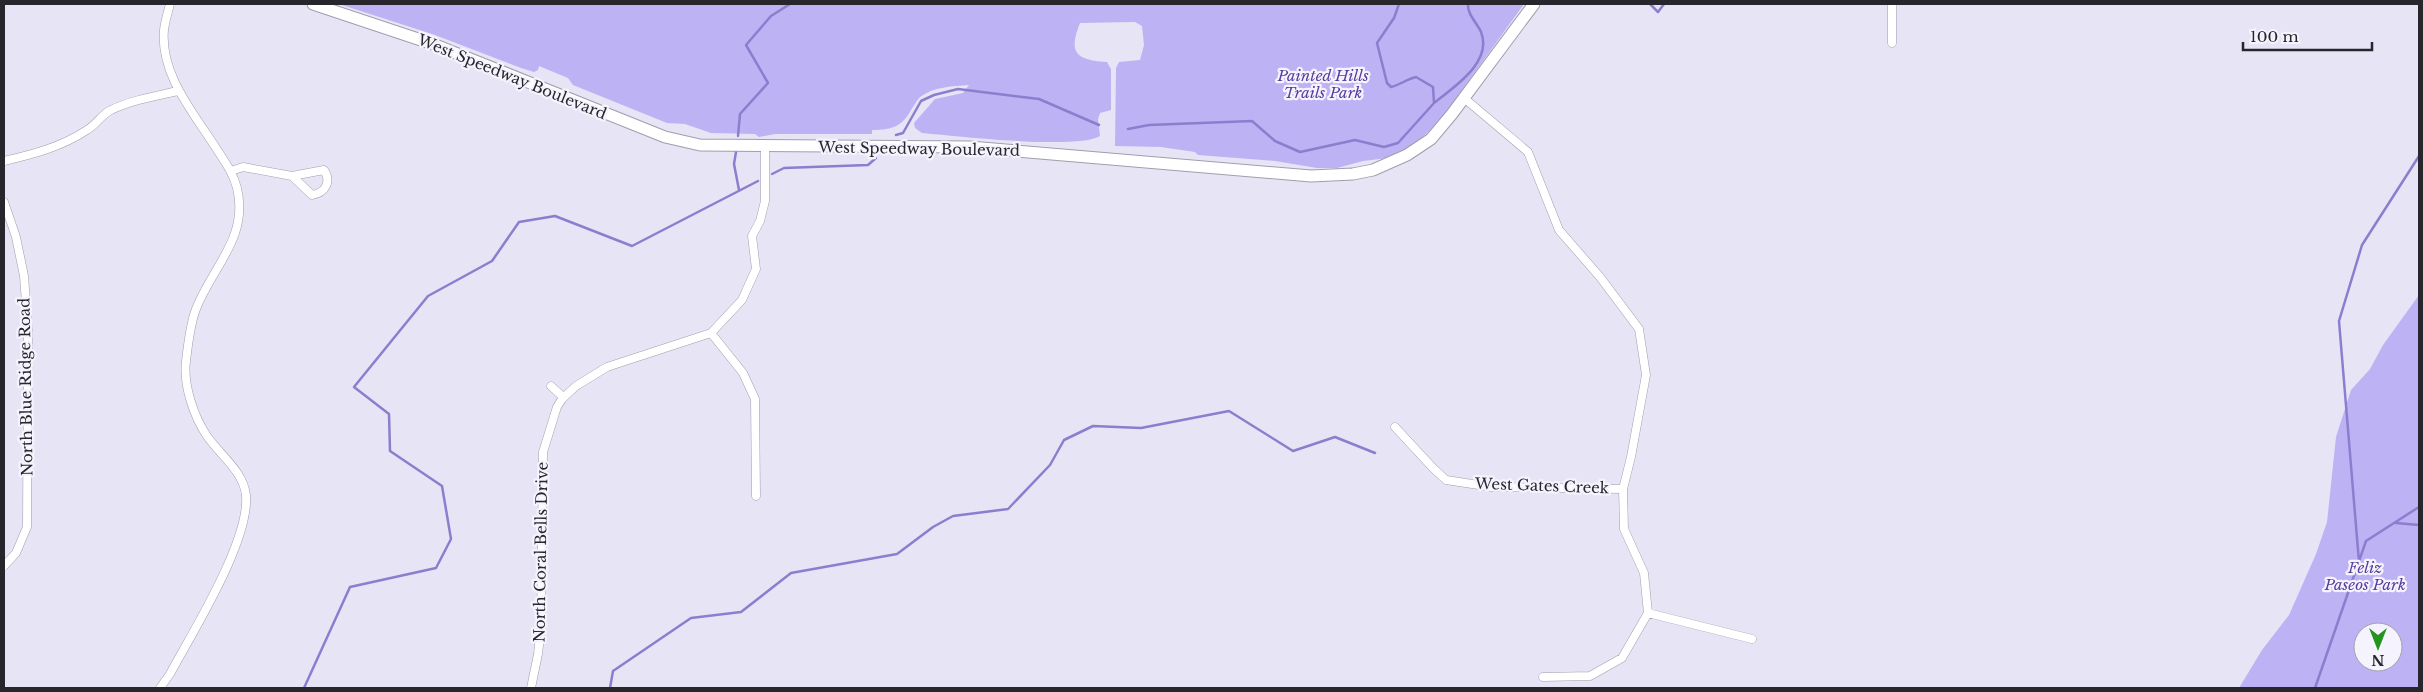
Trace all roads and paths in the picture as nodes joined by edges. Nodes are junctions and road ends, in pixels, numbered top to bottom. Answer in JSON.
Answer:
{"nodes":[{"id":1,"x":170,"y":4,"type":"edge"},
{"id":2,"x":313,"y":4,"type":"edge"},
{"id":3,"x":1534,"y":4,"type":"edge"},
{"id":4,"x":1892,"y":4,"type":"edge"},
{"id":5,"x":1892,"y":43,"type":"dead end"},
{"id":6,"x":178,"y":90,"type":"junction"},
{"id":7,"x":1464,"y":98,"type":"junction"},
{"id":8,"x":765,"y":146,"type":"junction"},
{"id":9,"x":4,"y":161,"type":"edge"},
{"id":10,"x":231,"y":171,"type":"junction"},
{"id":11,"x":292,"y":176,"type":"junction"},
{"id":12,"x":4,"y":202,"type":"edge"},
{"id":13,"x":711,"y":333,"type":"junction"},
{"id":14,"x":551,"y":386,"type":"dead end"},
{"id":15,"x":563,"y":398,"type":"junction"},
{"id":16,"x":1395,"y":427,"type":"dead end"},
{"id":17,"x":1623,"y":489,"type":"junction"},
{"id":18,"x":756,"y":496,"type":"dead end"},
{"id":19,"x":4,"y":566,"type":"edge"},
{"id":20,"x":1648,"y":613,"type":"junction"},
{"id":21,"x":1752,"y":639,"type":"dead end"},
{"id":22,"x":1543,"y":677,"type":"dead end"},
{"id":23,"x":160,"y":688,"type":"edge"},
{"id":24,"x":531,"y":688,"type":"edge"}],
"edges":[{"from":1,"to":6,"type":"street"},
{"from":2,"to":8,"type":"main road","name":"West Speedway Boulevard"},
{"from":3,"to":7,"type":"main road","name":"West Speedway Boulevard"},
{"from":4,"to":5,"type":"street"},
{"from":6,"to":9,"type":"street"},
{"from":6,"to":10,"type":"street"},
{"from":7,"to":8,"type":"main road","name":"West Speedway Boulevard"},
{"from":7,"to":17,"type":"street"},
{"from":8,"to":13,"type":"street","name":"North Coral Bells Drive"},
{"from":10,"to":11,"type":"street"},
{"from":10,"to":23,"type":"street"},
{"from":11,"to":11,"type":"street"},
{"from":12,"to":19,"type":"street","name":"North Blue Ridge Road"},
{"from":13,"to":15,"type":"street","name":"North Coral Bells Drive"},
{"from":13,"to":18,"type":"street"},
{"from":14,"to":15,"type":"street"},
{"from":15,"to":24,"type":"street","name":"North Coral Bells Drive"},
{"from":16,"to":17,"type":"street","name":"West Gates Creek"},
{"from":17,"to":20,"type":"street"},
{"from":20,"to":21,"type":"street"},
{"from":20,"to":22,"type":"street"}]}
